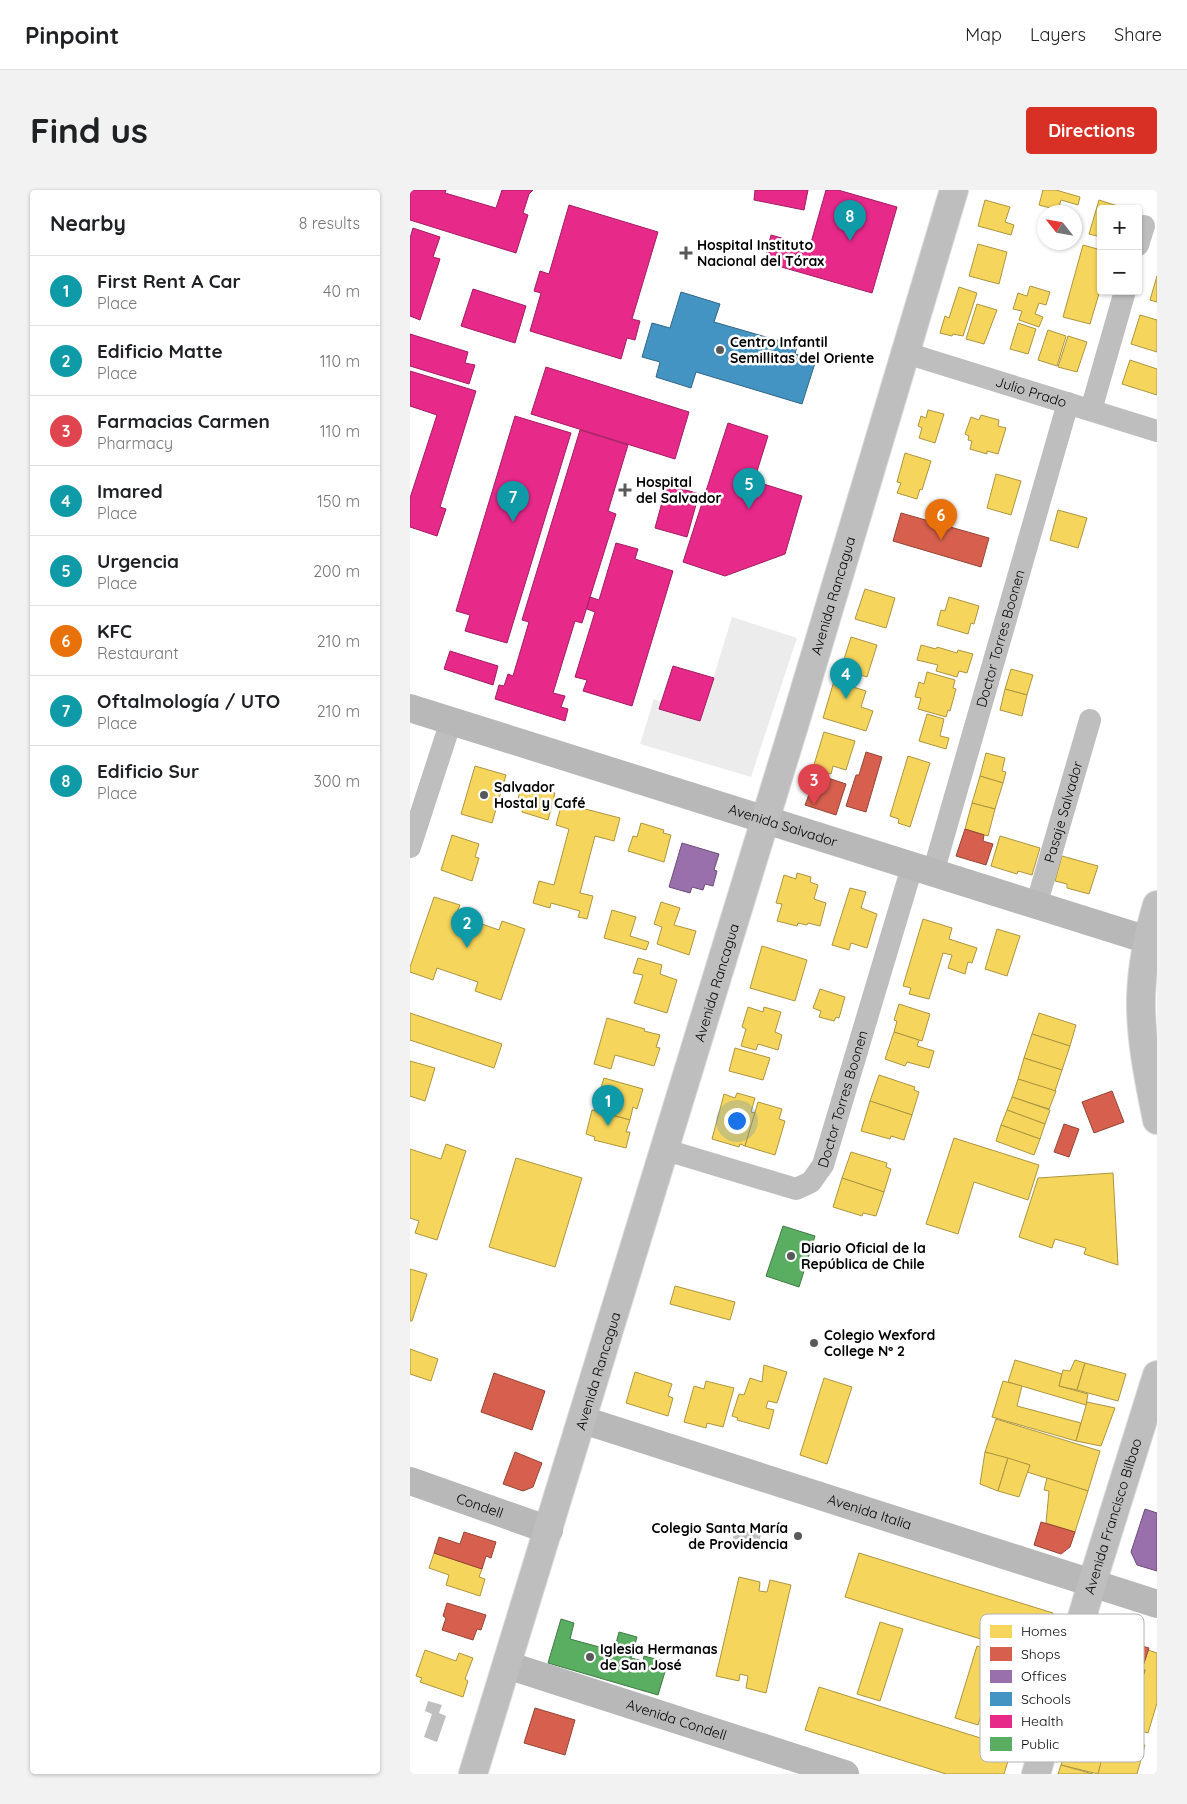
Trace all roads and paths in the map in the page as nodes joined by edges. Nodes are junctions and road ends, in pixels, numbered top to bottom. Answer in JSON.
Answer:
{"nodes":[{"id":1,"x":954,"y":190,"type":"edge"},
{"id":2,"x":1124,"y":295,"type":"edge"},
{"id":3,"x":906,"y":353,"type":"junction"},
{"id":4,"x":1068,"y":404,"type":"junction"},
{"id":5,"x":1091,"y":410,"type":"junction"},
{"id":6,"x":1157,"y":431,"type":"edge"},
{"id":7,"x":410,"y":708,"type":"edge"},
{"id":8,"x":1090,"y":720,"type":"dead end"},
{"id":9,"x":451,"y":721,"type":"junction"},
{"id":10,"x":765,"y":820,"type":"junction"},
{"id":11,"x":410,"y":848,"type":"edge"},
{"id":12,"x":923,"y":870,"type":"junction"},
{"id":13,"x":1157,"y":905,"type":"edge"},
{"id":14,"x":1036,"y":906,"type":"junction"},
{"id":15,"x":1153,"y":942,"type":"edge"},
{"id":16,"x":1157,"y":1120,"type":"edge"},
{"id":17,"x":666,"y":1150,"type":"junction"},
{"id":18,"x":1157,"y":1375,"type":"edge"},
{"id":19,"x":584,"y":1420,"type":"junction"},
{"id":20,"x":410,"y":1481,"type":"edge"},
{"id":21,"x":549,"y":1530,"type":"junction"},
{"id":22,"x":1092,"y":1583,"type":"junction"},
{"id":23,"x":1157,"y":1604,"type":"edge"},
{"id":24,"x":1083,"y":1614,"type":"edge"},
{"id":25,"x":507,"y":1665,"type":"junction"},
{"id":26,"x":1040,"y":1762,"type":"edge"},
{"id":27,"x":473,"y":1774,"type":"edge"},
{"id":28,"x":845,"y":1774,"type":"edge"},
{"id":29,"x":1036,"y":1774,"type":"edge"}],
"edges":[{"from":1,"to":3,"type":"main road","name":"Avenida Rancagua"},
{"from":2,"to":5,"type":"street"},
{"from":3,"to":4,"type":"street","name":"Julio Prado"},
{"from":3,"to":10,"type":"main road","name":"Avenida Rancagua"},
{"from":4,"to":5,"type":"street","name":"Julio Prado"},
{"from":4,"to":12,"type":"street","name":"Doctor Torres Boonen"},
{"from":5,"to":6,"type":"street","name":"Julio Prado"},
{"from":7,"to":9,"type":"street","name":"Avenida Salvador"},
{"from":8,"to":14,"type":"street","name":"Pasaje Salvador"},
{"from":9,"to":10,"type":"street","name":"Avenida Salvador"},
{"from":9,"to":11,"type":"street"},
{"from":10,"to":12,"type":"street","name":"Avenida Salvador"},
{"from":10,"to":17,"type":"main road","name":"Avenida Rancagua"},
{"from":12,"to":14,"type":"street","name":"Avenida Salvador"},
{"from":12,"to":17,"type":"street","name":"Doctor Torres Boonen"},
{"from":13,"to":15,"type":"main road"},
{"from":14,"to":15,"type":"street","name":"Avenida Salvador"},
{"from":15,"to":16,"type":"main road"},
{"from":17,"to":19,"type":"main road","name":"Avenida Rancagua"},
{"from":18,"to":22,"type":"main road","name":"Avenida Francisco Bilbao"},
{"from":19,"to":21,"type":"main road","name":"Avenida Rancagua"},
{"from":19,"to":22,"type":"street","name":"Avenida Italia"},
{"from":20,"to":21,"type":"street","name":"Condell"},
{"from":21,"to":25,"type":"main road","name":"Avenida Rancagua"},
{"from":22,"to":23,"type":"street","name":"Avenida Italia"},
{"from":22,"to":24,"type":"main road","name":"Avenida Francisco Bilbao"},
{"from":25,"to":27,"type":"main road","name":"Avenida Rancagua"},
{"from":25,"to":28,"type":"street","name":"Avenida Condell"},
{"from":26,"to":29,"type":"main road","name":"Avenida Francisco Bilbao"}]}
